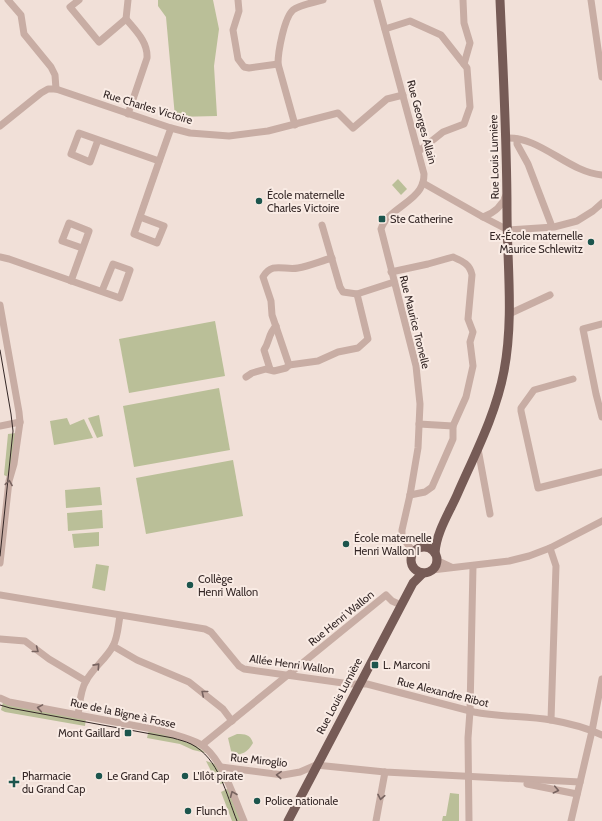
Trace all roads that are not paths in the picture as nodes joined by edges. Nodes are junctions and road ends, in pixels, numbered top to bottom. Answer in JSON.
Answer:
{"nodes":[{"id":1,"x":8,"y":0,"type":"edge"},
{"id":2,"x":79,"y":0,"type":"edge"},
{"id":3,"x":128,"y":0,"type":"edge"},
{"id":4,"x":238,"y":0,"type":"edge"},
{"id":5,"x":323,"y":0,"type":"edge"},
{"id":6,"x":377,"y":0,"type":"edge"},
{"id":7,"x":463,"y":0,"type":"edge"},
{"id":8,"x":500,"y":0,"type":"edge"},
{"id":9,"x":591,"y":0,"type":"edge"},
{"id":10,"x":297,"y":3,"type":"edge"},
{"id":11,"x":126,"y":19,"type":"junction"},
{"id":12,"x":385,"y":29,"type":"junction"},
{"id":13,"x":278,"y":64,"type":"junction"},
{"id":14,"x":464,"y":64,"type":"junction"},
{"id":15,"x":602,"y":77,"type":"edge"},
{"id":16,"x":56,"y":89,"type":"junction"},
{"id":17,"x":403,"y":94,"type":"junction"},
{"id":18,"x":128,"y":114,"type":"junction"},
{"id":19,"x":295,"y":125,"type":"junction"},
{"id":20,"x":0,"y":126,"type":"edge"},
{"id":21,"x":171,"y":128,"type":"junction"},
{"id":22,"x":506,"y":138,"type":"junction"},
{"id":23,"x":517,"y":139,"type":"junction"},
{"id":24,"x":98,"y":140,"type":"dead end"},
{"id":25,"x":419,"y":151,"type":"junction"},
{"id":26,"x":159,"y":161,"type":"junction"},
{"id":27,"x":602,"y":175,"type":"edge"},
{"id":28,"x":423,"y":183,"type":"junction"},
{"id":29,"x":508,"y":187,"type":"junction"},
{"id":30,"x":602,"y":203,"type":"edge"},
{"id":31,"x":140,"y":217,"type":"junction"},
{"id":32,"x":483,"y":217,"type":"junction"},
{"id":33,"x":551,"y":224,"type":"dead end"},
{"id":34,"x":322,"y":226,"type":"dead end"},
{"id":35,"x":508,"y":230,"type":"junction"},
{"id":36,"x":82,"y":248,"type":"dead end"},
{"id":37,"x":0,"y":257,"type":"edge"},
{"id":38,"x":332,"y":258,"type":"junction"},
{"id":39,"x":392,"y":272,"type":"junction"},
{"id":40,"x":71,"y":281,"type":"junction"},
{"id":41,"x":394,"y":282,"type":"junction"},
{"id":42,"x":102,"y":291,"type":"junction"},
{"id":43,"x":357,"y":294,"type":"junction"},
{"id":44,"x":550,"y":295,"type":"dead end"},
{"id":45,"x":0,"y":305,"type":"edge"},
{"id":46,"x":509,"y":314,"type":"junction"},
{"id":47,"x":602,"y":324,"type":"edge"},
{"id":48,"x":276,"y":326,"type":"junction"},
{"id":49,"x":289,"y":365,"type":"junction"},
{"id":50,"x":270,"y":369,"type":"junction"},
{"id":51,"x":246,"y":377,"type":"dead end"},
{"id":52,"x":572,"y":379,"type":"dead end"},
{"id":53,"x":602,"y":417,"type":"edge"},
{"id":54,"x":20,"y":422,"type":"junction"},
{"id":55,"x":419,"y":424,"type":"junction"},
{"id":56,"x":0,"y":426,"type":"edge"},
{"id":57,"x":453,"y":426,"type":"junction"},
{"id":58,"x":478,"y":449,"type":"junction"},
{"id":59,"x":602,"y":472,"type":"edge"},
{"id":60,"x":410,"y":495,"type":"junction"},
{"id":61,"x":490,"y":514,"type":"dead end"},
{"id":62,"x":602,"y":520,"type":"edge"},
{"id":63,"x":440,"y":533,"type":"junction"},
{"id":64,"x":425,"y":547,"type":"junction"},
{"id":65,"x":550,"y":548,"type":"junction"},
{"id":66,"x":414,"y":552,"type":"junction"},
{"id":67,"x":436,"y":557,"type":"junction"},
{"id":68,"x":0,"y":563,"type":"edge"},
{"id":69,"x":473,"y":566,"type":"junction"},
{"id":70,"x":451,"y":567,"type":"junction"},
{"id":71,"x":423,"y":571,"type":"junction"},
{"id":72,"x":0,"y":595,"type":"edge"},
{"id":73,"x":401,"y":605,"type":"junction"},
{"id":74,"x":120,"y":616,"type":"junction"},
{"id":75,"x":0,"y":639,"type":"edge"},
{"id":76,"x":113,"y":646,"type":"junction"},
{"id":77,"x":287,"y":675,"type":"junction"},
{"id":78,"x":602,"y":679,"type":"edge"},
{"id":79,"x":86,"y":681,"type":"junction"},
{"id":80,"x":360,"y":684,"type":"junction"},
{"id":81,"x":0,"y":698,"type":"edge"},
{"id":82,"x":470,"y":711,"type":"junction"},
{"id":83,"x":78,"y":714,"type":"junction"},
{"id":84,"x":232,"y":720,"type":"junction"},
{"id":85,"x":551,"y":720,"type":"junction"},
{"id":86,"x":592,"y":730,"type":"junction"},
{"id":87,"x":602,"y":735,"type":"edge"},
{"id":88,"x":202,"y":745,"type":"junction"},
{"id":89,"x":316,"y":765,"type":"junction"},
{"id":90,"x":222,"y":767,"type":"junction"},
{"id":91,"x":385,"y":772,"type":"junction"},
{"id":92,"x":469,"y":777,"type":"junction"},
{"id":93,"x":508,"y":780,"type":"junction"},
{"id":94,"x":580,"y":782,"type":"junction"},
{"id":95,"x":578,"y":794,"type":"junction"},
{"id":96,"x":244,"y":821,"type":"edge"},
{"id":97,"x":288,"y":821,"type":"edge"},
{"id":98,"x":376,"y":821,"type":"edge"},
{"id":99,"x":469,"y":821,"type":"edge"},
{"id":100,"x":571,"y":821,"type":"edge"}],
"edges":[{"from":1,"to":16,"type":"street"},
{"from":2,"to":11,"type":"street"},
{"from":3,"to":11,"type":"street"},
{"from":4,"to":13,"type":"street"},
{"from":5,"to":10,"type":"street"},
{"from":6,"to":12,"type":"street","name":"Rue Georges Allain"},
{"from":7,"to":14,"type":"street"},
{"from":8,"to":22,"type":"main road","name":"Rue Louis Lumière"},
{"from":9,"to":15,"type":"street"},
{"from":10,"to":13,"type":"street"},
{"from":11,"to":18,"type":"street"},
{"from":12,"to":14,"type":"street"},
{"from":12,"to":17,"type":"street","name":"Rue Georges Allain"},
{"from":13,"to":19,"type":"street"},
{"from":14,"to":25,"type":"street"},
{"from":16,"to":18,"type":"street","name":"Rue Charles Victoire"},
{"from":16,"to":20,"type":"street"},
{"from":17,"to":19,"type":"street","name":"Rue Charles Victoire"},
{"from":17,"to":25,"type":"street","name":"Rue Georges Allain"},
{"from":18,"to":21,"type":"street","name":"Rue Charles Victoire"},
{"from":19,"to":21,"type":"street","name":"Rue Charles Victoire"},
{"from":21,"to":26,"type":"street"},
{"from":22,"to":23,"type":"street"},
{"from":22,"to":29,"type":"main road","name":"Rue Louis Lumière"},
{"from":23,"to":27,"type":"street"},
{"from":23,"to":33,"type":"street"},
{"from":24,"to":26,"type":"street"},
{"from":25,"to":28,"type":"street","name":"Rue Georges Allain"},
{"from":26,"to":31,"type":"street"},
{"from":28,"to":32,"type":"street"},
{"from":28,"to":39,"type":"street","name":"Rue Maurice Tronelle"},
{"from":29,"to":32,"type":"street"},
{"from":29,"to":35,"type":"main road","name":"Rue Louis Lumière"},
{"from":30,"to":35,"type":"street"},
{"from":31,"to":31,"type":"street"},
{"from":32,"to":35,"type":"street"},
{"from":34,"to":38,"type":"street"},
{"from":35,"to":46,"type":"main road","name":"Rue Louis Lumière"},
{"from":36,"to":40,"type":"street"},
{"from":37,"to":40,"type":"street"},
{"from":38,"to":43,"type":"street"},
{"from":38,"to":48,"type":"street"},
{"from":39,"to":41,"type":"street","name":"Rue Maurice Tronelle"},
{"from":39,"to":57,"type":"street"},
{"from":40,"to":42,"type":"street"},
{"from":41,"to":43,"type":"street"},
{"from":41,"to":55,"type":"street","name":"Rue Maurice Tronelle"},
{"from":42,"to":42,"type":"street"},
{"from":43,"to":49,"type":"street"},
{"from":44,"to":46,"type":"street"},
{"from":45,"to":54,"type":"street"},
{"from":46,"to":58,"type":"main road","name":"Rue Louis Lumière"},
{"from":47,"to":53,"type":"street"},
{"from":48,"to":49,"type":"street"},
{"from":48,"to":50,"type":"street"},
{"from":49,"to":50,"type":"street"},
{"from":50,"to":51,"type":"street"},
{"from":52,"to":59,"type":"street"},
{"from":54,"to":56,"type":"street"},
{"from":68,"to":54,"type":"street","one_way":true},
{"from":55,"to":57,"type":"street"},
{"from":55,"to":60,"type":"street","name":"Rue Maurice Tronelle"},
{"from":57,"to":60,"type":"street"},
{"from":58,"to":61,"type":"street"},
{"from":58,"to":63,"type":"main road","name":"Rue Louis Lumière"},
{"from":60,"to":66,"type":"street","name":"Rue Maurice Tronelle"},
{"from":62,"to":65,"type":"street"},
{"from":63,"to":64,"type":"main road","name":"Rue Louis Lumière"},
{"from":63,"to":67,"type":"main road","name":"Rue Louis Lumière"},
{"from":64,"to":66,"type":"main road"},
{"from":64,"to":67,"type":"main road"},
{"from":65,"to":69,"type":"street"},
{"from":65,"to":85,"type":"street"},
{"from":66,"to":71,"type":"main road"},
{"from":67,"to":70,"type":"street"},
{"from":67,"to":71,"type":"main road"},
{"from":69,"to":70,"type":"street"},
{"from":69,"to":82,"type":"street"},
{"from":70,"to":71,"type":"street"},
{"from":71,"to":73,"type":"main road","name":"Rue Louis Lumière"},
{"from":72,"to":74,"type":"street","name":"Allée Henri Wallon"},
{"from":73,"to":77,"type":"street","name":"Rue Henri Wallon"},
{"from":73,"to":80,"type":"main road","name":"Rue Louis Lumière"},
{"from":74,"to":76,"type":"street"},
{"from":74,"to":77,"type":"street","name":"Allée Henri Wallon"},
{"from":75,"to":79,"type":"street","one_way":true},
{"from":79,"to":76,"type":"street","one_way":true},
{"from":84,"to":76,"type":"street","one_way":true},
{"from":77,"to":80,"type":"street","name":"Allée Henri Wallon"},
{"from":77,"to":84,"type":"street","name":"Rue Henri Wallon"},
{"from":78,"to":86,"type":"street"},
{"from":79,"to":83,"type":"street"},
{"from":80,"to":82,"type":"street","name":"Rue Alexandre Ribot"},
{"from":80,"to":89,"type":"main road","name":"Rue Louis Lumière"},
{"from":83,"to":81,"type":"street","name":"Rue de la Bigne à Fosse","one_way":true},
{"from":82,"to":85,"type":"street","name":"Rue Alexandre Ribot"},
{"from":82,"to":92,"type":"street"},
{"from":83,"to":88,"type":"street","name":"Rue de la Bigne à Fosse"},
{"from":84,"to":88,"type":"street","name":"Rue Henri Wallon"},
{"from":85,"to":86,"type":"street","name":"Rue Alexandre Ribot"},
{"from":86,"to":87,"type":"street","name":"Rue Alexandre Ribot"},
{"from":86,"to":94,"type":"street"},
{"from":88,"to":90,"type":"street","name":"Rue de la Bigne à Fosse"},
{"from":89,"to":90,"type":"street","name":"Rue Miroglio","one_way":true},
{"from":89,"to":91,"type":"street"},
{"from":89,"to":97,"type":"main road","name":"Rue Louis Lumière"},
{"from":96,"to":90,"type":"street","name":"Rue de la Bigne à Fosse","one_way":true},
{"from":91,"to":92,"type":"street"},
{"from":91,"to":98,"type":"street","one_way":true},
{"from":92,"to":93,"type":"street"},
{"from":92,"to":99,"type":"street"},
{"from":93,"to":94,"type":"street"},
{"from":93,"to":95,"type":"street","one_way":true},
{"from":94,"to":95,"type":"street"},
{"from":95,"to":100,"type":"street"}]}
